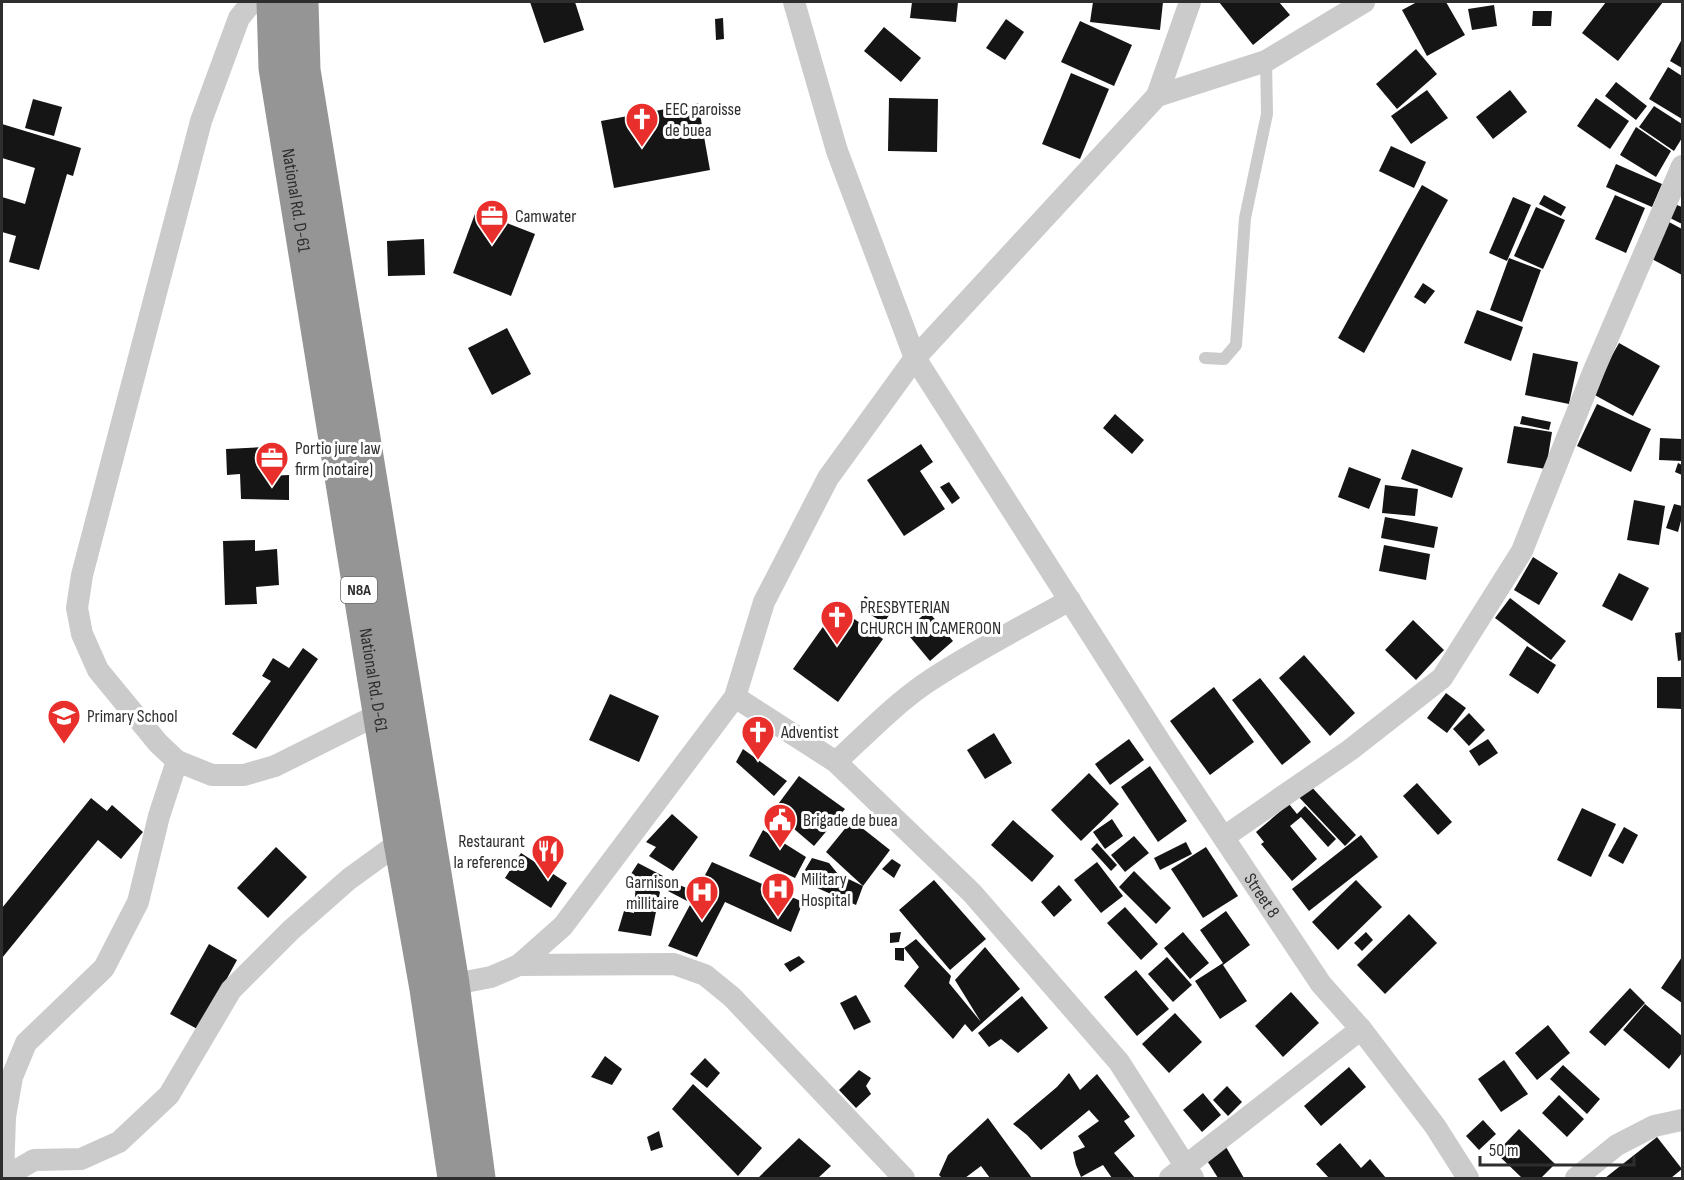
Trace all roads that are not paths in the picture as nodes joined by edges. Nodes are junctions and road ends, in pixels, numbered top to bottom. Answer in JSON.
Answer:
{"nodes":[{"id":1,"x":252,"y":2,"type":"edge"},
{"id":2,"x":273,"y":2,"type":"edge"},
{"id":3,"x":302,"y":2,"type":"edge"},
{"id":4,"x":794,"y":2,"type":"edge"},
{"id":5,"x":1190,"y":2,"type":"edge"},
{"id":6,"x":1364,"y":2,"type":"edge"},
{"id":7,"x":1266,"y":61,"type":"junction"},
{"id":8,"x":1157,"y":96,"type":"junction"},
{"id":9,"x":1683,"y":166,"type":"edge"},
{"id":10,"x":915,"y":358,"type":"junction"},
{"id":11,"x":1204,"y":358,"type":"dead end"},
{"id":12,"x":1070,"y":600,"type":"junction"},
{"id":13,"x":735,"y":697,"type":"junction"},
{"id":14,"x":379,"y":714,"type":"junction"},
{"id":15,"x":177,"y":761,"type":"junction"},
{"id":16,"x":836,"y":762,"type":"junction"},
{"id":17,"x":1224,"y":837,"type":"junction"},
{"id":18,"x":400,"y":842,"type":"junction"},
{"id":19,"x":519,"y":965,"type":"junction"},
{"id":20,"x":439,"y":987,"type":"junction"},
{"id":21,"x":1361,"y":1029,"type":"junction"},
{"id":22,"x":1683,"y":1120,"type":"edge"},
{"id":23,"x":1183,"y":1174,"type":"edge"},
{"id":24,"x":3,"y":1178,"type":"edge"},
{"id":25,"x":454,"y":1179,"type":"edge"},
{"id":26,"x":479,"y":1179,"type":"edge"},
{"id":27,"x":904,"y":1179,"type":"edge"},
{"id":28,"x":1468,"y":1179,"type":"edge"},
{"id":29,"x":1576,"y":1179,"type":"edge"}],
"edges":[{"from":1,"to":15,"type":"street"},
{"from":2,"to":14,"type":"highway","name":"National Rd. D-61","number":"N8A"},
{"from":3,"to":20,"type":"highway","name":"National Rd. D-61","number":"N8A"},
{"from":4,"to":10,"type":"street","name":"Street 8"},
{"from":5,"to":8,"type":"street"},
{"from":6,"to":7,"type":"street"},
{"from":7,"to":8,"type":"street"},
{"from":7,"to":11,"type":"lane"},
{"from":8,"to":10,"type":"street"},
{"from":9,"to":17,"type":"street"},
{"from":10,"to":12,"type":"street","name":"Street 8"},
{"from":10,"to":13,"type":"street"},
{"from":12,"to":16,"type":"street"},
{"from":12,"to":17,"type":"street","name":"Street 8"},
{"from":13,"to":16,"type":"street"},
{"from":13,"to":19,"type":"street"},
{"from":14,"to":15,"type":"street"},
{"from":14,"to":18,"type":"highway","name":"National Rd. D-61","number":"N8A"},
{"from":15,"to":24,"type":"street"},
{"from":16,"to":23,"type":"street"},
{"from":17,"to":21,"type":"street","name":"Street 8"},
{"from":18,"to":20,"type":"highway","name":"National Rd. D-61","number":"N8A"},
{"from":18,"to":24,"type":"street"},
{"from":19,"to":20,"type":"street"},
{"from":19,"to":27,"type":"street"},
{"from":20,"to":25,"type":"highway","name":"National Rd. D-61","number":"N8A"},
{"from":20,"to":26,"type":"highway","name":"National Rd. D-61","number":"N8A"},
{"from":21,"to":23,"type":"street"},
{"from":21,"to":28,"type":"street","name":"Street 8"},
{"from":22,"to":29,"type":"street"}]}
